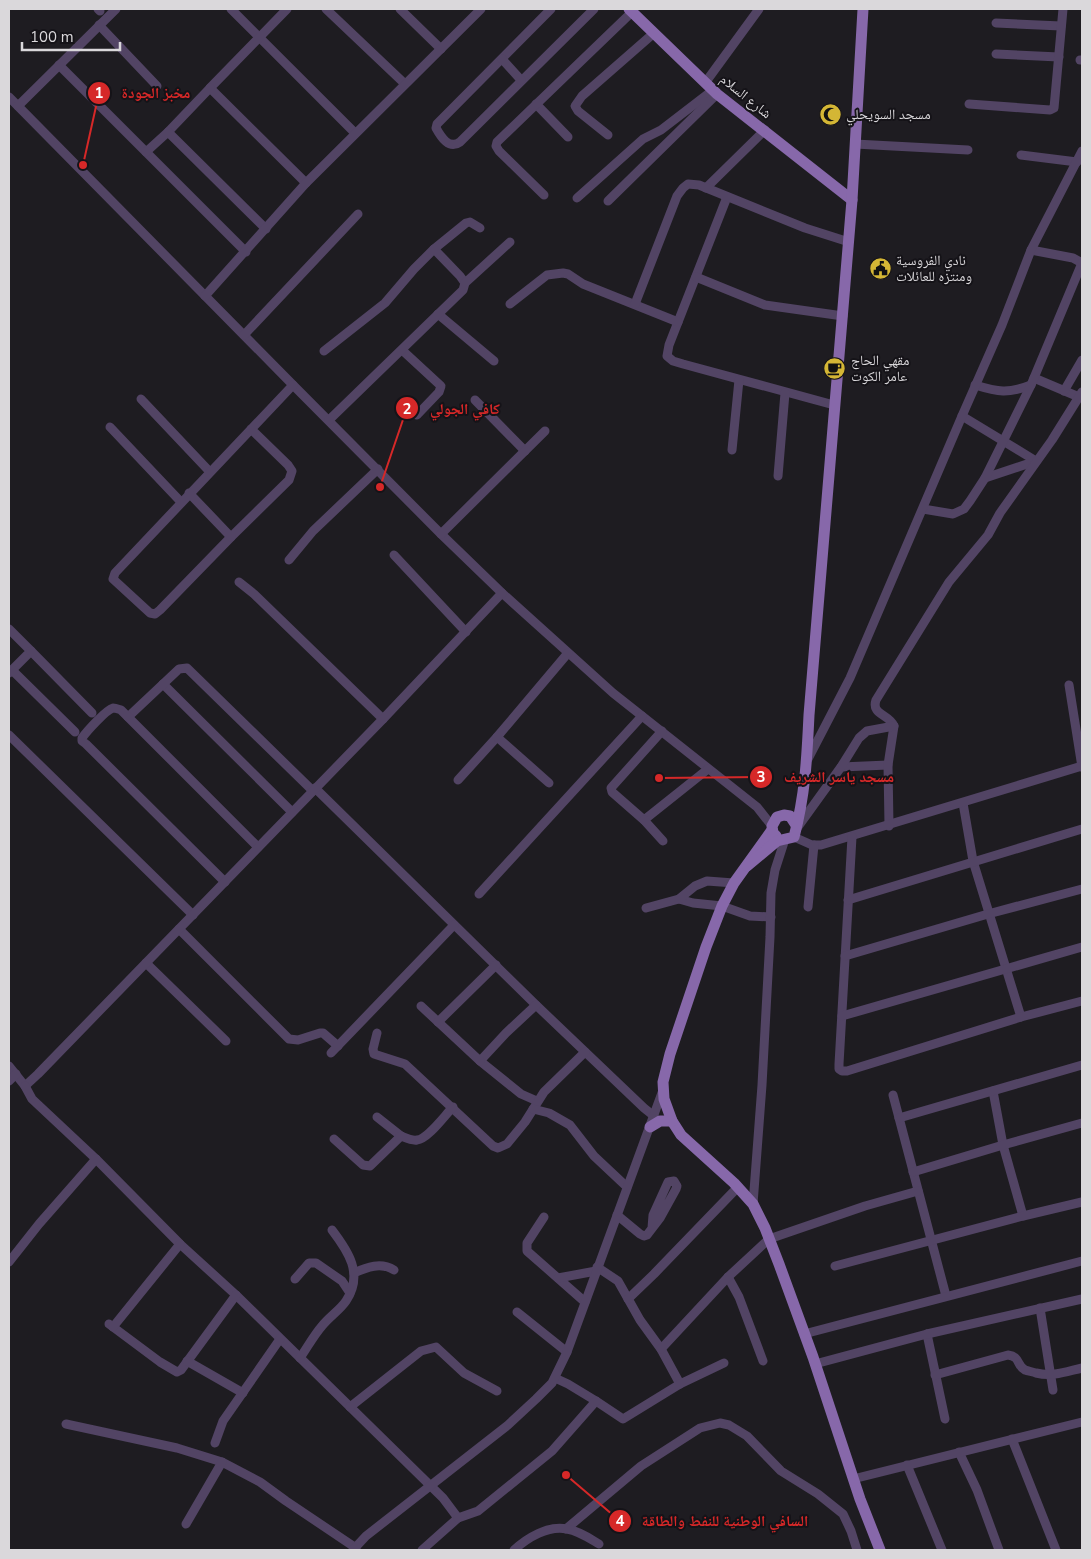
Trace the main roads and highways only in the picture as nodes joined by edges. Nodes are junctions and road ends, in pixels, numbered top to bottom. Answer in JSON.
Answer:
{"nodes":[{"id":1,"x":863,"y":9,"type":"edge"},
{"id":2,"x":630,"y":10,"type":"edge"},
{"id":3,"x":852,"y":200,"type":"junction"},
{"id":4,"x":804,"y":789,"type":"junction"},
{"id":5,"x":782,"y":815,"type":"junction"},
{"id":6,"x":772,"y":828,"type":"junction"},
{"id":7,"x":791,"y":834,"type":"junction"},
{"id":8,"x":747,"y":866,"type":"junction"},
{"id":9,"x":652,"y":1121,"type":"road end"},
{"id":10,"x":672,"y":1121,"type":"junction"},
{"id":11,"x":880,"y":1550,"type":"edge"}],
"edges":[{"from":1,"to":3,"type":"main road"},
{"from":2,"to":3,"type":"main road","name":"شارع السلام"},
{"from":3,"to":4,"type":"main road"},
{"from":4,"to":5,"type":"main road"},
{"from":4,"to":7,"type":"main road"},
{"from":5,"to":6,"type":"main road"},
{"from":5,"to":7,"type":"main road"},
{"from":6,"to":7,"type":"main road"},
{"from":6,"to":8,"type":"main road"},
{"from":7,"to":8,"type":"main road"},
{"from":8,"to":10,"type":"main road"},
{"from":9,"to":10,"type":"main road"},
{"from":10,"to":11,"type":"main road"}]}
